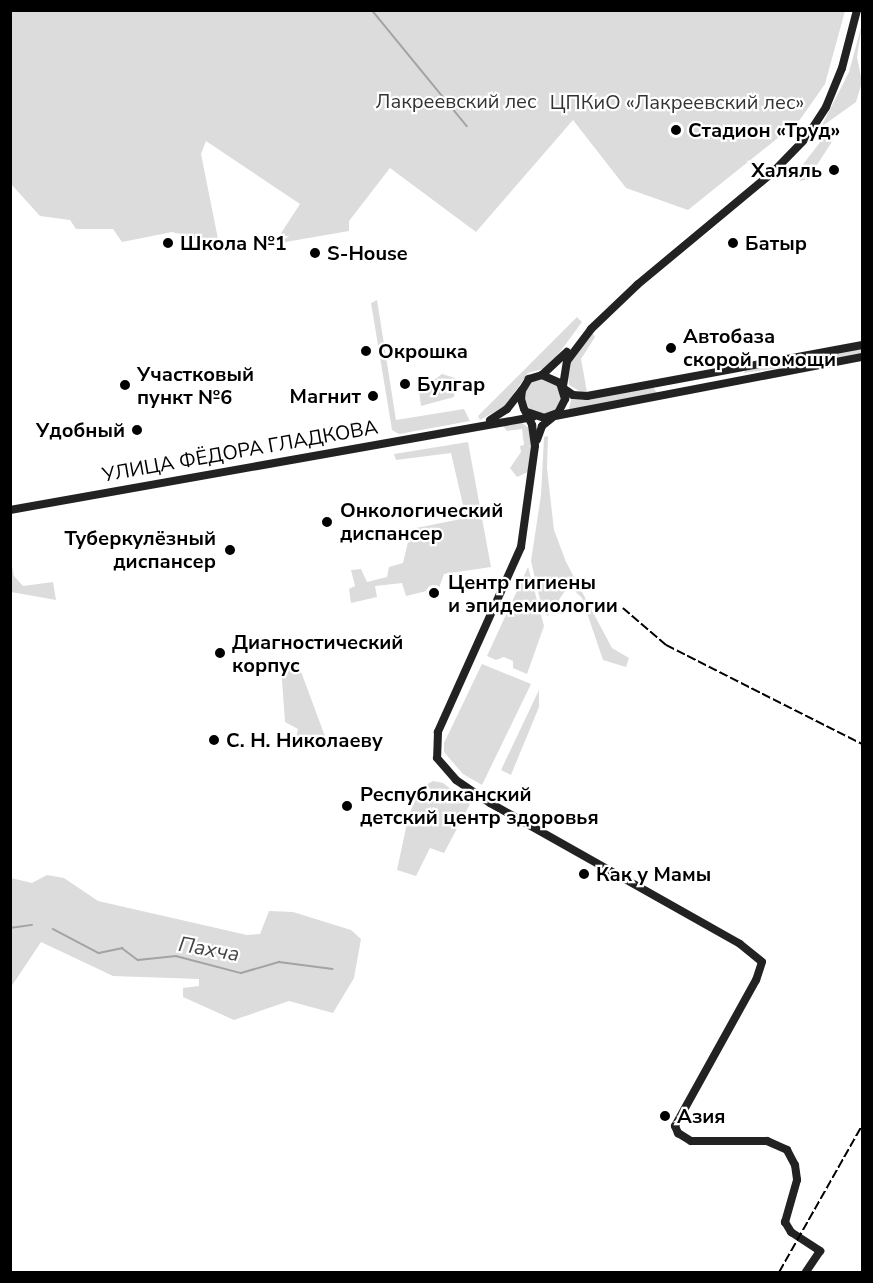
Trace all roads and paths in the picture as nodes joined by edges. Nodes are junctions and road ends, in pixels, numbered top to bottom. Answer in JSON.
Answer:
{"nodes":[{"id":1,"x":851,"y":10,"type":"edge"},
{"id":2,"x":857,"y":10,"type":"edge"},
{"id":3,"x":711,"y":223,"type":"junction"},
{"id":4,"x":862,"y":345,"type":"edge"},
{"id":5,"x":862,"y":357,"type":"edge"},
{"id":6,"x":740,"y":368,"type":"junction"},
{"id":7,"x":542,"y":375,"type":"junction"},
{"id":8,"x":742,"y":380,"type":"junction"},
{"id":9,"x":661,"y":383,"type":"junction"},
{"id":10,"x":563,"y":388,"type":"junction"},
{"id":11,"x":522,"y":390,"type":"junction"},
{"id":12,"x":663,"y":394,"type":"junction"},
{"id":13,"x":530,"y":415,"type":"junction"},
{"id":14,"x":554,"y":416,"type":"junction"},
{"id":15,"x":475,"y":425,"type":"junction"},
{"id":16,"x":535,"y":446,"type":"junction"},
{"id":17,"x":10,"y":510,"type":"edge"},
{"id":18,"x":806,"y":1272,"type":"edge"}],
"edges":[{"from":1,"to":3,"type":"street"},
{"from":2,"to":3,"type":"street"},
{"from":3,"to":7,"type":"street"},
{"from":3,"to":10,"type":"street"},
{"from":4,"to":6,"type":"street"},
{"from":5,"to":8,"type":"street"},
{"from":6,"to":8,"type":"street"},
{"from":6,"to":9,"type":"street"},
{"from":7,"to":10,"type":"street"},
{"from":7,"to":11,"type":"street"},
{"from":8,"to":12,"type":"street"},
{"from":9,"to":10,"type":"street"},
{"from":9,"to":12,"type":"street"},
{"from":10,"to":14,"type":"street"},
{"from":11,"to":13,"type":"street"},
{"from":11,"to":15,"type":"street","name":"УЛИЦА ФЁДОРА ГЛАДКОВА"},
{"from":12,"to":14,"type":"street"},
{"from":13,"to":14,"type":"street"},
{"from":13,"to":15,"type":"street","name":"УЛИЦА ФЁДОРА ГЛАДКОВА"},
{"from":13,"to":16,"type":"street"},
{"from":14,"to":16,"type":"street"},
{"from":15,"to":17,"type":"street","name":"УЛИЦА ФЁДОРА ГЛАДКОВА"},
{"from":16,"to":18,"type":"street"}]}
